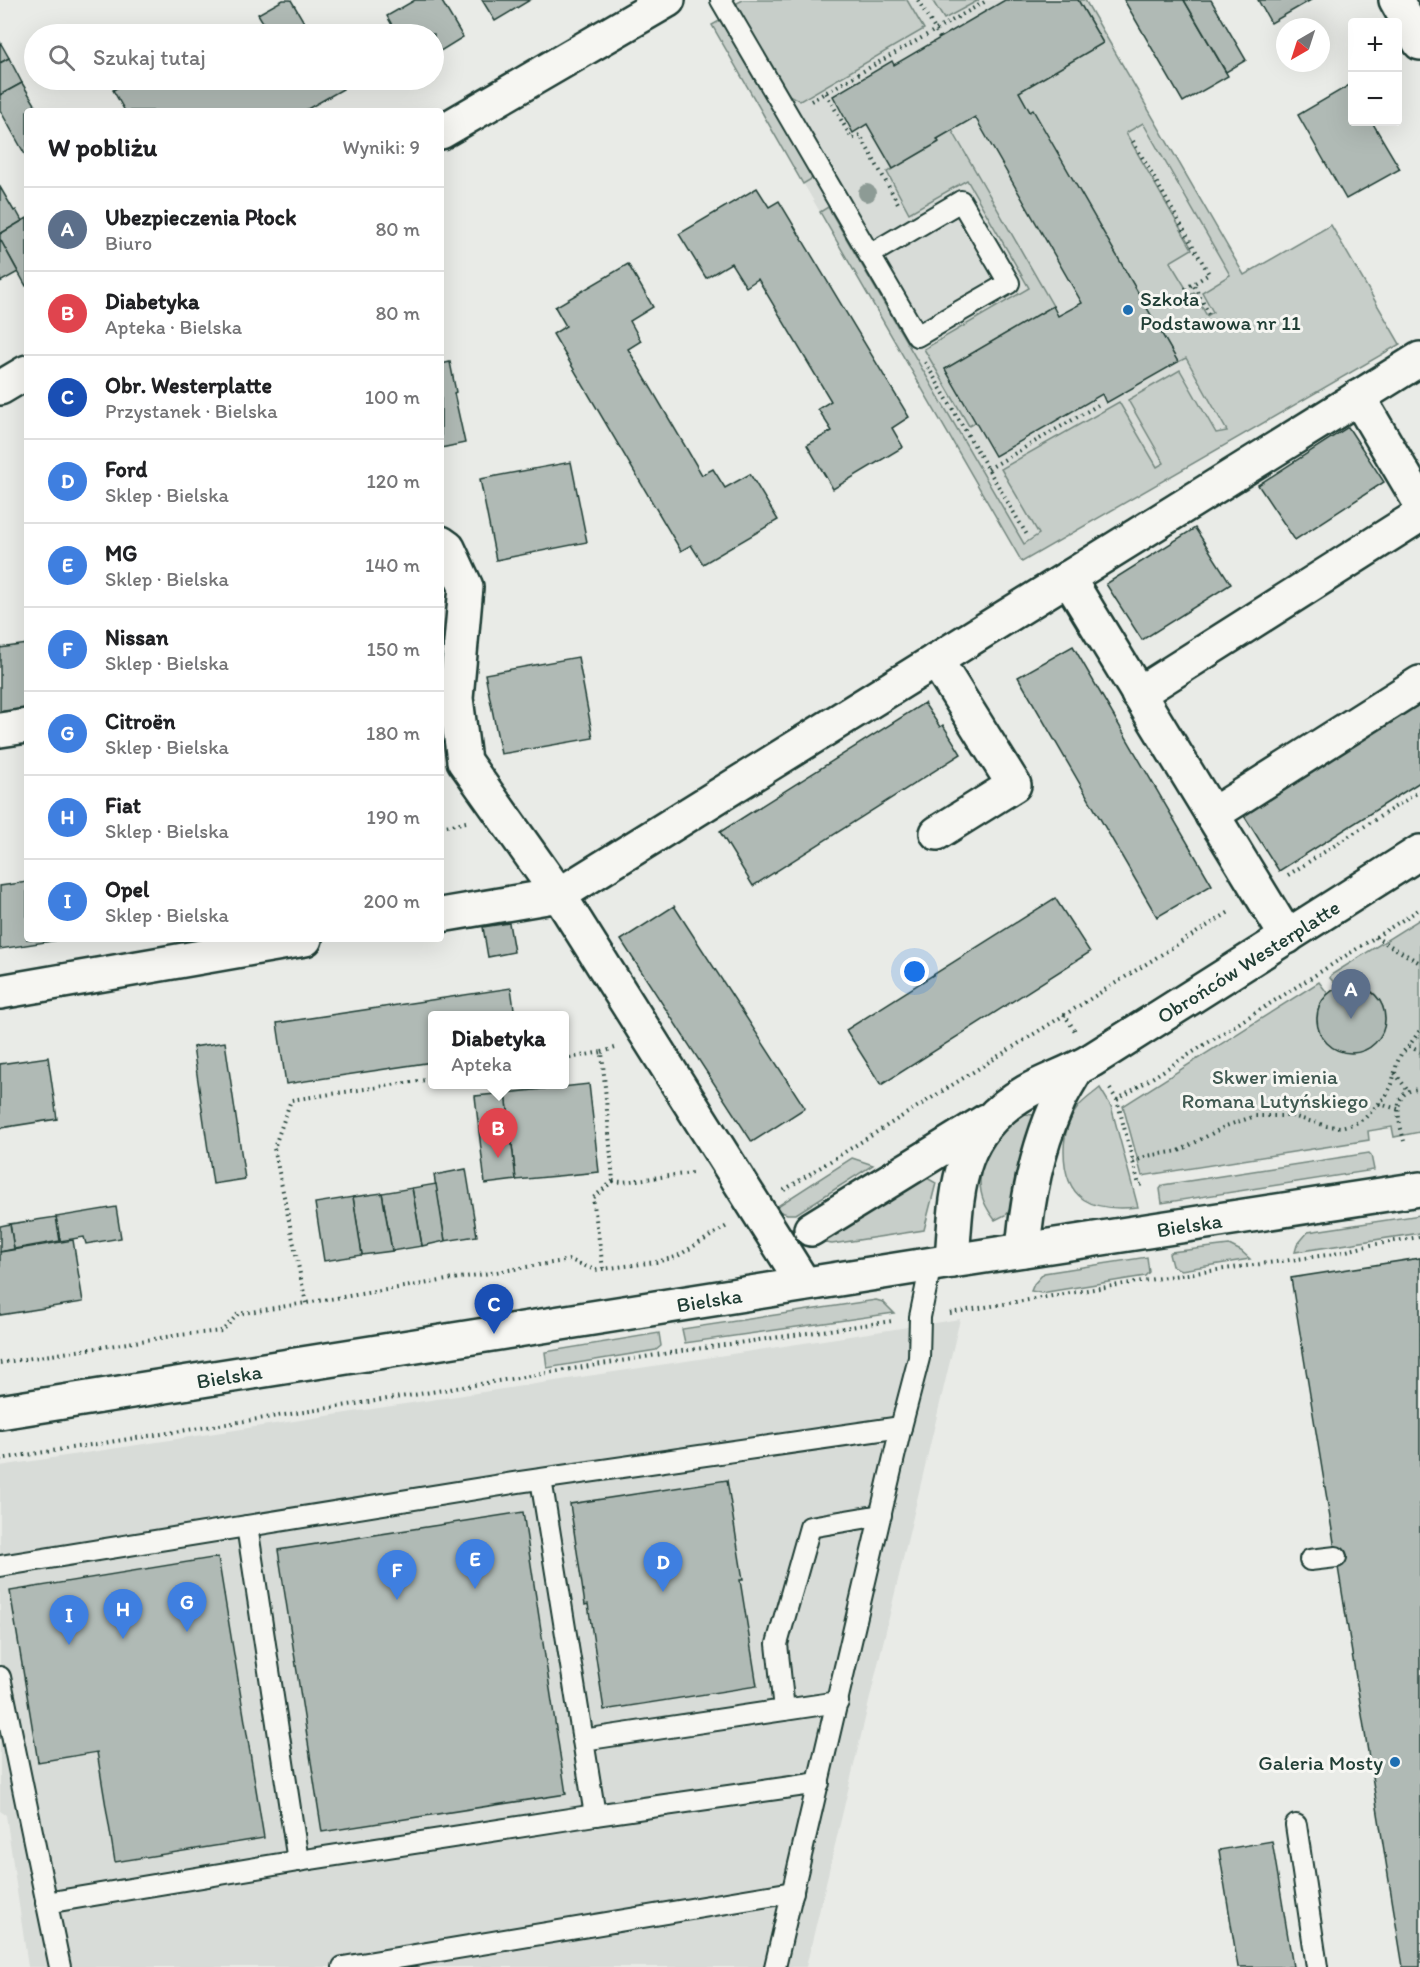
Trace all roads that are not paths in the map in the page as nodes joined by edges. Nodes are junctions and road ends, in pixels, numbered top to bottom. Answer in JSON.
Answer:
{"nodes":[{"id":1,"x":668,"y":0,"type":"edge"},
{"id":2,"x":721,"y":0,"type":"edge"},
{"id":3,"x":1396,"y":0,"type":"edge"},
{"id":4,"x":1420,"y":43,"type":"edge"},
{"id":5,"x":444,"y":130,"type":"edge"},
{"id":6,"x":869,"y":255,"type":"junction"},
{"id":7,"x":1420,"y":359,"type":"edge"},
{"id":8,"x":24,"y":374,"type":"edge"},
{"id":9,"x":0,"y":388,"type":"edge"},
{"id":10,"x":1358,"y":398,"type":"junction"},
{"id":11,"x":1420,"y":502,"type":"edge"},
{"id":12,"x":1420,"y":514,"type":"edge"},
{"id":13,"x":444,"y":545,"type":"edge"},
{"id":14,"x":1068,"y":578,"type":"junction"},
{"id":15,"x":936,"y":660,"type":"junction"},
{"id":16,"x":1420,"y":683,"type":"edge"},
{"id":17,"x":1138,"y":694,"type":"junction"},
{"id":18,"x":24,"y":726,"type":"edge"},
{"id":19,"x":0,"y":730,"type":"edge"},
{"id":20,"x":1212,"y":815,"type":"junction"},
{"id":21,"x":937,"y":833,"type":"dead end"},
{"id":22,"x":1420,"y":852,"type":"edge"},
{"id":23,"x":559,"y":895,"type":"junction"},
{"id":24,"x":444,"y":914,"type":"edge"},
{"id":25,"x":1287,"y":937,"type":"junction"},
{"id":26,"x":288,"y":942,"type":"edge"},
{"id":27,"x":0,"y":992,"type":"edge"},
{"id":28,"x":1076,"y":1070,"type":"junction"},
{"id":29,"x":990,"y":1118,"type":"junction"},
{"id":30,"x":1420,"y":1189,"type":"edge"},
{"id":31,"x":811,"y":1229,"type":"dead end"},
{"id":32,"x":1023,"y":1250,"type":"junction"},
{"id":33,"x":941,"y":1262,"type":"junction"},
{"id":34,"x":804,"y":1284,"type":"junction"},
{"id":35,"x":0,"y":1412,"type":"edge"},
{"id":36,"x":901,"y":1426,"type":"junction"},
{"id":37,"x":541,"y":1479,"type":"junction"},
{"id":38,"x":881,"y":1515,"type":"junction"},
{"id":39,"x":247,"y":1526,"type":"junction"},
{"id":40,"x":1336,"y":1557,"type":"dead end"},
{"id":41,"x":1310,"y":1560,"type":"dead end"},
{"id":42,"x":0,"y":1566,"type":"edge"},
{"id":43,"x":0,"y":1677,"type":"edge"},
{"id":44,"x":838,"y":1702,"type":"junction"},
{"id":45,"x":784,"y":1710,"type":"junction"},
{"id":46,"x":583,"y":1740,"type":"junction"},
{"id":47,"x":819,"y":1783,"type":"junction"},
{"id":48,"x":594,"y":1815,"type":"junction"},
{"id":49,"x":1296,"y":1826,"type":"dead end"},
{"id":50,"x":298,"y":1861,"type":"junction"},
{"id":51,"x":793,"y":1892,"type":"junction"},
{"id":52,"x":46,"y":1903,"type":"junction"},
{"id":53,"x":60,"y":1967,"type":"edge"},
{"id":54,"x":343,"y":1967,"type":"edge"},
{"id":55,"x":775,"y":1967,"type":"edge"},
{"id":56,"x":1317,"y":1967,"type":"edge"}],
"edges":[{"from":1,"to":5,"type":"street"},
{"from":2,"to":6,"type":"lane"},
{"from":3,"to":4,"type":"street"},
{"from":6,"to":6,"type":"lane"},
{"from":7,"to":10,"type":"street"},
{"from":8,"to":9,"type":"street"},
{"from":10,"to":11,"type":"street"},
{"from":10,"to":14,"type":"street"},
{"from":12,"to":17,"type":"street"},
{"from":13,"to":23,"type":"street"},
{"from":14,"to":15,"type":"street"},
{"from":14,"to":17,"type":"street"},
{"from":15,"to":21,"type":"street"},
{"from":15,"to":23,"type":"street"},
{"from":16,"to":20,"type":"street"},
{"from":17,"to":20,"type":"street"},
{"from":18,"to":19,"type":"street"},
{"from":20,"to":25,"type":"street"},
{"from":22,"to":25,"type":"street","name":"Obrońców Westerplatte"},
{"from":23,"to":24,"type":"street"},
{"from":23,"to":34,"type":"street"},
{"from":25,"to":28,"type":"street","name":"Obrońców Westerplatte"},
{"from":26,"to":27,"type":"street"},
{"from":28,"to":29,"type":"street","name":"Obrońców Westerplatte"},
{"from":28,"to":32,"type":"street","name":"Obrońców Westerplatte"},
{"from":29,"to":31,"type":"street","name":"Obrońców Westerplatte"},
{"from":29,"to":33,"type":"street","name":"Obrońców Westerplatte"},
{"from":30,"to":32,"type":"street","name":"Bielska"},
{"from":32,"to":33,"type":"street","name":"Bielska"},
{"from":33,"to":34,"type":"street","name":"Bielska"},
{"from":33,"to":36,"type":"lane"},
{"from":34,"to":35,"type":"street","name":"Bielska"},
{"from":36,"to":37,"type":"lane"},
{"from":36,"to":38,"type":"lane"},
{"from":37,"to":39,"type":"lane"},
{"from":37,"to":46,"type":"lane"},
{"from":38,"to":44,"type":"lane"},
{"from":38,"to":45,"type":"lane"},
{"from":39,"to":42,"type":"lane"},
{"from":39,"to":50,"type":"lane"},
{"from":40,"to":41,"type":"lane"},
{"from":43,"to":52,"type":"lane"},
{"from":44,"to":45,"type":"lane"},
{"from":44,"to":47,"type":"lane"},
{"from":45,"to":46,"type":"lane"},
{"from":46,"to":48,"type":"lane"},
{"from":47,"to":48,"type":"lane"},
{"from":47,"to":51,"type":"lane"},
{"from":48,"to":50,"type":"lane"},
{"from":49,"to":56,"type":"lane"},
{"from":50,"to":52,"type":"lane"},
{"from":51,"to":54,"type":"lane"},
{"from":51,"to":55,"type":"lane"},
{"from":52,"to":53,"type":"lane"}]}
